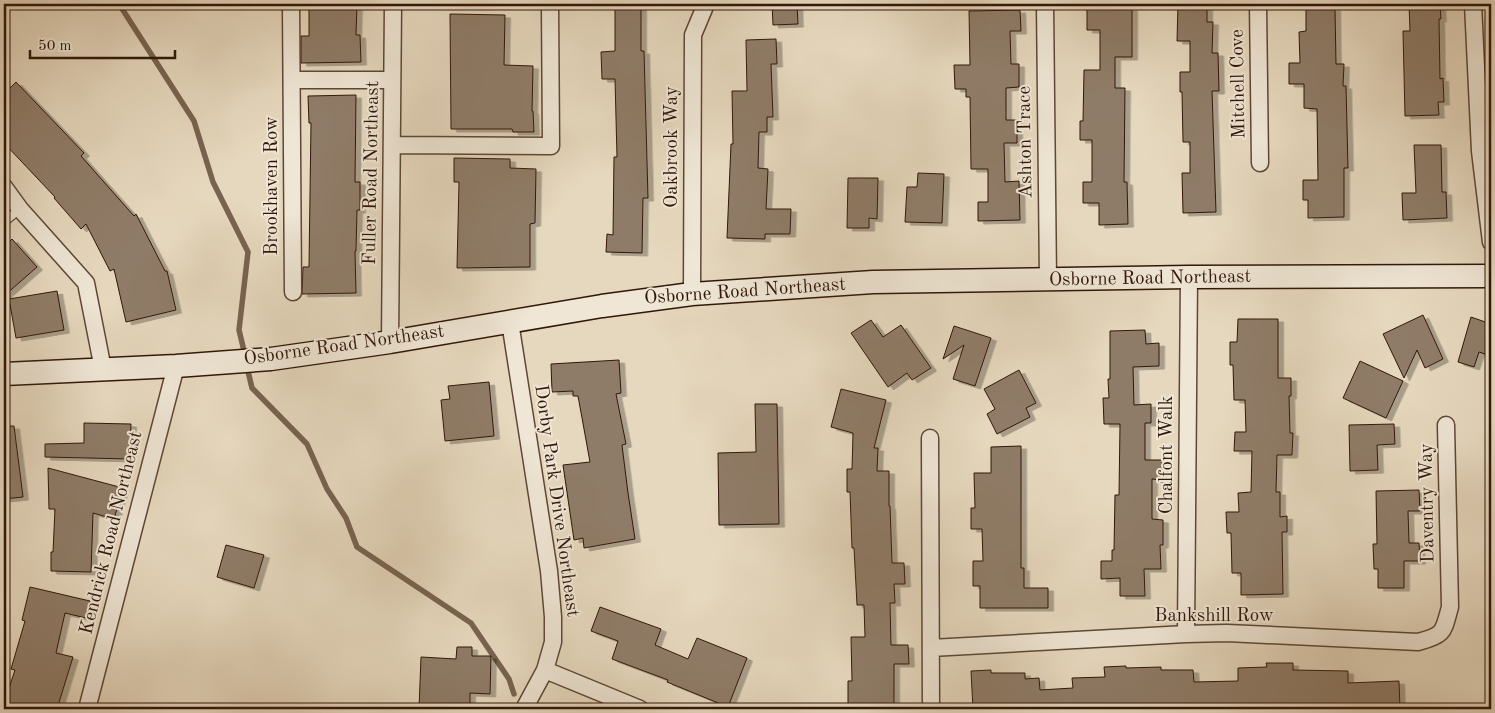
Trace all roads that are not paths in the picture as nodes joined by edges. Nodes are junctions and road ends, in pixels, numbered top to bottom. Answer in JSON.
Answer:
{"nodes":[{"id":1,"x":291,"y":4,"type":"edge"},
{"id":2,"x":393,"y":4,"type":"edge"},
{"id":3,"x":550,"y":4,"type":"edge"},
{"id":4,"x":706,"y":4,"type":"edge"},
{"id":5,"x":1045,"y":4,"type":"edge"},
{"id":6,"x":1258,"y":4,"type":"edge"},
{"id":7,"x":1473,"y":4,"type":"edge"},
{"id":8,"x":292,"y":80,"type":"junction"},
{"id":9,"x":392,"y":80,"type":"junction"},
{"id":10,"x":392,"y":145,"type":"junction"},
{"id":11,"x":1486,"y":150,"type":"edge"},
{"id":12,"x":1260,"y":163,"type":"dead end"},
{"id":13,"x":4,"y":187,"type":"edge"},
{"id":14,"x":20,"y":209,"type":"junction"},
{"id":15,"x":4,"y":222,"type":"edge"},
{"id":16,"x":1491,"y":242,"type":"edge"},
{"id":17,"x":1491,"y":276,"type":"edge"},
{"id":18,"x":1188,"y":277,"type":"junction"},
{"id":19,"x":1048,"y":280,"type":"junction"},
{"id":20,"x":293,"y":292,"type":"dead end"},
{"id":21,"x":692,"y":294,"type":"junction"},
{"id":22,"x":510,"y":322,"type":"junction"},
{"id":23,"x":390,"y":342,"type":"junction"},
{"id":24,"x":187,"y":365,"type":"junction"},
{"id":25,"x":103,"y":369,"type":"junction"},
{"id":26,"x":4,"y":374,"type":"edge"},
{"id":27,"x":1446,"y":424,"type":"dead end"},
{"id":28,"x":930,"y":438,"type":"dead end"},
{"id":29,"x":1450,"y":581,"type":"joint"},
{"id":30,"x":1186,"y":634,"type":"junction"},
{"id":31,"x":932,"y":648,"type":"junction"},
{"id":32,"x":546,"y":670,"type":"junction"},
{"id":33,"x":88,"y":709,"type":"edge"},
{"id":34,"x":524,"y":709,"type":"edge"},
{"id":35,"x":640,"y":709,"type":"edge"},
{"id":36,"x":931,"y":709,"type":"edge"}],
"edges":[{"from":1,"to":8,"type":"street","name":"Brookhaven Row"},
{"from":2,"to":9,"type":"street","name":"Fuller Road Northeast"},
{"from":3,"to":10,"type":"street"},
{"from":4,"to":21,"type":"street","name":"Oakbrook Way"},
{"from":5,"to":19,"type":"street","name":"Ashton Trace"},
{"from":6,"to":12,"type":"street","name":"Mitchell Cove"},
{"from":7,"to":11,"type":"street"},
{"from":8,"to":9,"type":"street"},
{"from":8,"to":20,"type":"street","name":"Brookhaven Row"},
{"from":9,"to":10,"type":"street","name":"Fuller Road Northeast"},
{"from":10,"to":23,"type":"street","name":"Fuller Road Northeast"},
{"from":11,"to":16,"type":"street"},
{"from":13,"to":14,"type":"street"},
{"from":14,"to":15,"type":"lane"},
{"from":14,"to":25,"type":"street"},
{"from":17,"to":18,"type":"street","name":"Osborne Road Northeast"},
{"from":18,"to":19,"type":"street","name":"Osborne Road Northeast"},
{"from":18,"to":30,"type":"street","name":"Chalfont Walk"},
{"from":19,"to":21,"type":"street","name":"Osborne Road Northeast"},
{"from":21,"to":22,"type":"street","name":"Osborne Road Northeast"},
{"from":22,"to":23,"type":"street","name":"Osborne Road Northeast"},
{"from":22,"to":32,"type":"street","name":"Dorby Park Drive Northeast"},
{"from":23,"to":24,"type":"street","name":"Osborne Road Northeast"},
{"from":24,"to":25,"type":"street","name":"Osborne Road Northeast"},
{"from":24,"to":33,"type":"street","name":"Kendrick Road Northeast"},
{"from":25,"to":26,"type":"street","name":"Osborne Road Northeast"},
{"from":27,"to":29,"type":"street","name":"Daventry Way"},
{"from":28,"to":31,"type":"street"},
{"from":29,"to":30,"type":"street","name":"Bankshill Row"},
{"from":30,"to":31,"type":"street","name":"Bankshill Row"},
{"from":31,"to":36,"type":"street"},
{"from":32,"to":34,"type":"street","name":"Dorby Park Drive Northeast"},
{"from":32,"to":35,"type":"street"}]}
